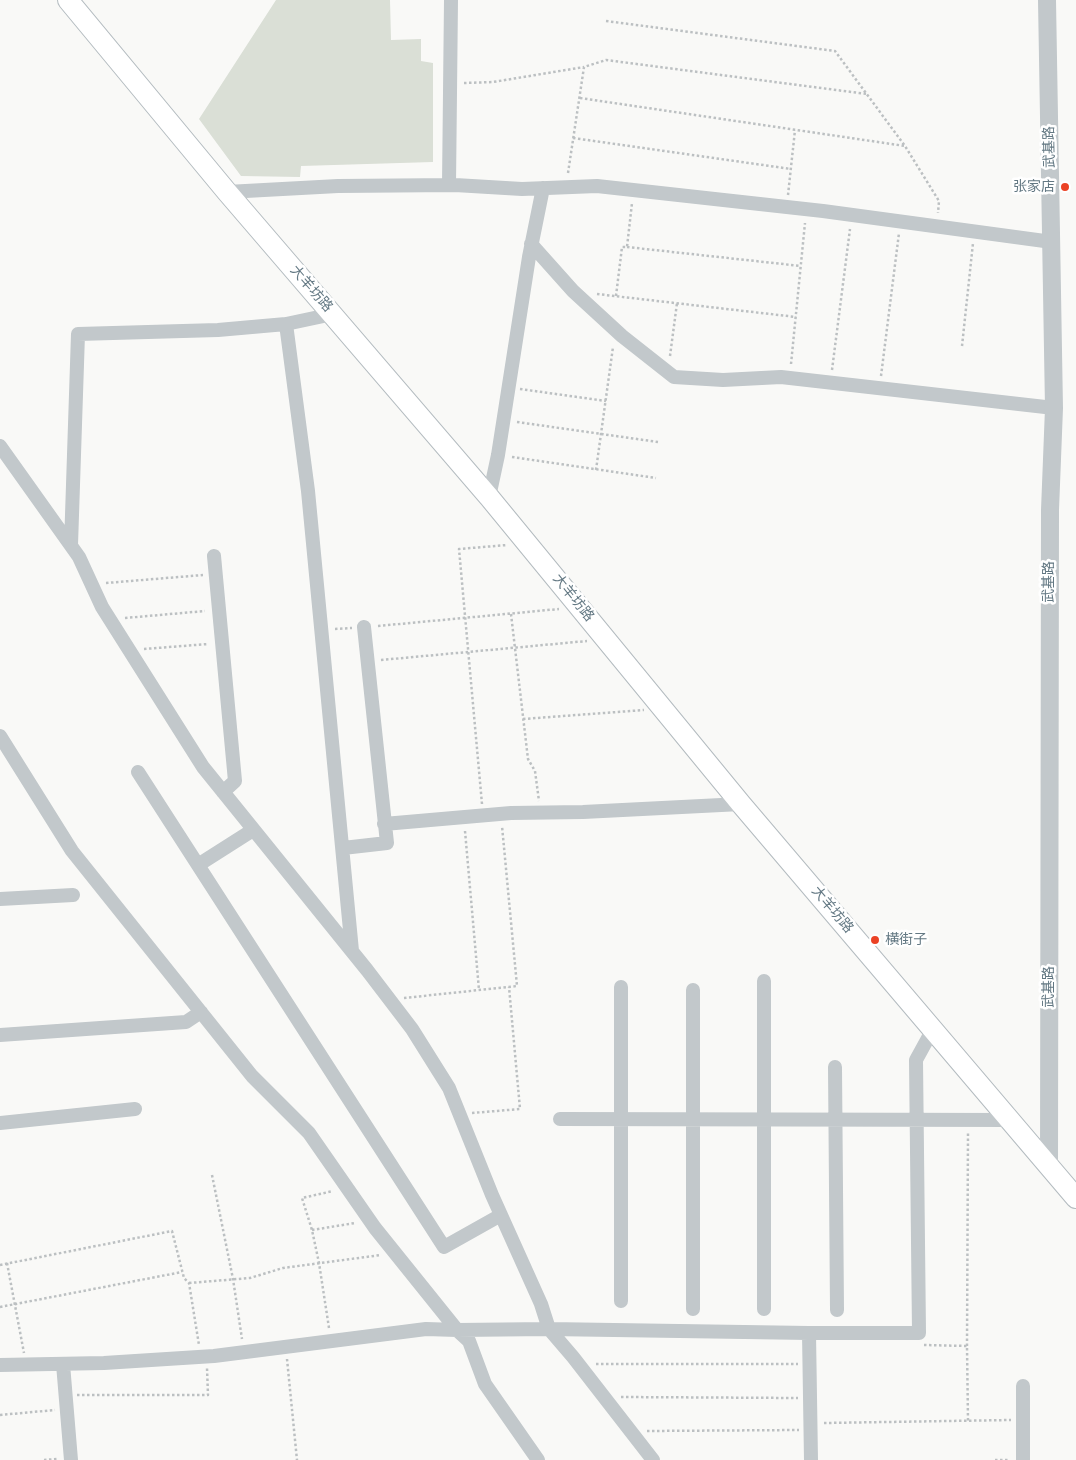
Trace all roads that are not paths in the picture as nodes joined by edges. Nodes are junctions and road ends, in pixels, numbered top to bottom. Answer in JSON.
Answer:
{"nodes":[{"id":1,"x":68,"y":0,"type":"edge"},
{"id":2,"x":451,"y":0,"type":"edge"},
{"id":3,"x":1047,"y":0,"type":"edge"},
{"id":4,"x":448,"y":185,"type":"junction"},
{"id":5,"x":542,"y":188,"type":"junction"},
{"id":6,"x":227,"y":192,"type":"junction"},
{"id":7,"x":1052,"y":242,"type":"junction"},
{"id":8,"x":532,"y":244,"type":"junction"},
{"id":9,"x":334,"y":314,"type":"junction"},
{"id":10,"x":286,"y":324,"type":"junction"},
{"id":11,"x":1054,"y":408,"type":"junction"},
{"id":12,"x":0,"y":446,"type":"edge"},
{"id":13,"x":489,"y":497,"type":"junction"},
{"id":14,"x":71,"y":546,"type":"junction"},
{"id":15,"x":214,"y":556,"type":"dead end"},
{"id":16,"x":364,"y":627,"type":"road end"},
{"id":17,"x":0,"y":736,"type":"edge"},
{"id":18,"x":138,"y":772,"type":"dead end"},
{"id":19,"x":223,"y":792,"type":"junction"},
{"id":20,"x":741,"y":804,"type":"junction"},
{"id":21,"x":384,"y":824,"type":"junction"},
{"id":22,"x":253,"y":830,"type":"junction"},
{"id":23,"x":344,"y":848,"type":"junction"},
{"id":24,"x":198,"y":865,"type":"junction"},
{"id":25,"x":72,"y":895,"type":"dead end"},
{"id":26,"x":0,"y":899,"type":"edge"},
{"id":27,"x":352,"y":952,"type":"junction"},
{"id":28,"x":764,"y":981,"type":"dead end"},
{"id":29,"x":621,"y":987,"type":"dead end"},
{"id":30,"x":694,"y":990,"type":"dead end"},
{"id":31,"x":201,"y":1012,"type":"junction"},
{"id":32,"x":933,"y":1028,"type":"junction"},
{"id":33,"x":0,"y":1035,"type":"edge"},
{"id":34,"x":835,"y":1068,"type":"dead end"},
{"id":35,"x":136,"y":1109,"type":"dead end"},
{"id":36,"x":560,"y":1119,"type":"dead end"},
{"id":37,"x":621,"y":1119,"type":"junction"},
{"id":38,"x":693,"y":1119,"type":"junction"},
{"id":39,"x":764,"y":1119,"type":"junction"},
{"id":40,"x":836,"y":1119,"type":"junction"},
{"id":41,"x":916,"y":1119,"type":"junction"},
{"id":42,"x":1011,"y":1120,"type":"junction"},
{"id":43,"x":0,"y":1123,"type":"edge"},
{"id":44,"x":1048,"y":1164,"type":"junction"},
{"id":45,"x":1076,"y":1198,"type":"edge"},
{"id":46,"x":501,"y":1215,"type":"junction"},
{"id":47,"x":621,"y":1301,"type":"dead end"},
{"id":48,"x":693,"y":1309,"type":"dead end"},
{"id":49,"x":764,"y":1309,"type":"dead end"},
{"id":50,"x":837,"y":1310,"type":"dead end"},
{"id":51,"x":549,"y":1329,"type":"junction"},
{"id":52,"x":457,"y":1330,"type":"junction"},
{"id":53,"x":809,"y":1333,"type":"junction"},
{"id":54,"x":62,"y":1364,"type":"junction"},
{"id":55,"x":0,"y":1365,"type":"edge"},
{"id":56,"x":1022,"y":1386,"type":"dead end"},
{"id":57,"x":71,"y":1460,"type":"edge"},
{"id":58,"x":538,"y":1460,"type":"edge"},
{"id":59,"x":653,"y":1460,"type":"edge"},
{"id":60,"x":811,"y":1460,"type":"edge"},
{"id":61,"x":1023,"y":1460,"type":"edge"}],
"edges":[{"from":1,"to":6,"type":"main road","name":"大羊坊路"},
{"from":2,"to":4,"type":"street"},
{"from":3,"to":7,"type":"street","name":"武基路"},
{"from":4,"to":5,"type":"street"},
{"from":4,"to":6,"type":"street"},
{"from":5,"to":7,"type":"street"},
{"from":5,"to":8,"type":"street"},
{"from":6,"to":9,"type":"main road","name":"大羊坊路"},
{"from":7,"to":11,"type":"street","name":"武基路"},
{"from":8,"to":11,"type":"street"},
{"from":8,"to":13,"type":"street"},
{"from":9,"to":10,"type":"street"},
{"from":9,"to":13,"type":"main road","name":"大羊坊路"},
{"from":10,"to":14,"type":"street"},
{"from":10,"to":23,"type":"street"},
{"from":11,"to":44,"type":"street","name":"武基路"},
{"from":12,"to":14,"type":"street"},
{"from":13,"to":20,"type":"main road","name":"大羊坊路"},
{"from":14,"to":19,"type":"street"},
{"from":15,"to":19,"type":"street"},
{"from":16,"to":21,"type":"street"},
{"from":17,"to":31,"type":"street"},
{"from":18,"to":24,"type":"street"},
{"from":19,"to":22,"type":"street"},
{"from":20,"to":21,"type":"street"},
{"from":20,"to":32,"type":"main road","name":"大羊坊路"},
{"from":21,"to":23,"type":"street"},
{"from":22,"to":24,"type":"street"},
{"from":22,"to":27,"type":"street"},
{"from":23,"to":27,"type":"street"},
{"from":24,"to":46,"type":"street"},
{"from":25,"to":26,"type":"street"},
{"from":27,"to":46,"type":"street"},
{"from":28,"to":39,"type":"street"},
{"from":29,"to":37,"type":"street"},
{"from":30,"to":38,"type":"street"},
{"from":31,"to":33,"type":"street"},
{"from":31,"to":52,"type":"street"},
{"from":32,"to":41,"type":"street"},
{"from":32,"to":42,"type":"main road","name":"大羊坊路"},
{"from":34,"to":40,"type":"street"},
{"from":35,"to":43,"type":"street"},
{"from":36,"to":37,"type":"street"},
{"from":37,"to":38,"type":"street"},
{"from":37,"to":47,"type":"street"},
{"from":38,"to":39,"type":"street"},
{"from":38,"to":48,"type":"street"},
{"from":39,"to":40,"type":"street"},
{"from":39,"to":49,"type":"street"},
{"from":40,"to":41,"type":"street"},
{"from":40,"to":50,"type":"street"},
{"from":41,"to":42,"type":"street"},
{"from":41,"to":53,"type":"street"},
{"from":42,"to":44,"type":"main road","name":"大羊坊路"},
{"from":44,"to":45,"type":"main road","name":"大羊坊路"},
{"from":46,"to":51,"type":"street"},
{"from":51,"to":52,"type":"street"},
{"from":51,"to":53,"type":"street"},
{"from":51,"to":59,"type":"street"},
{"from":52,"to":54,"type":"street"},
{"from":52,"to":58,"type":"street"},
{"from":53,"to":60,"type":"street"},
{"from":54,"to":55,"type":"street"},
{"from":54,"to":57,"type":"street"},
{"from":56,"to":61,"type":"street"}]}
